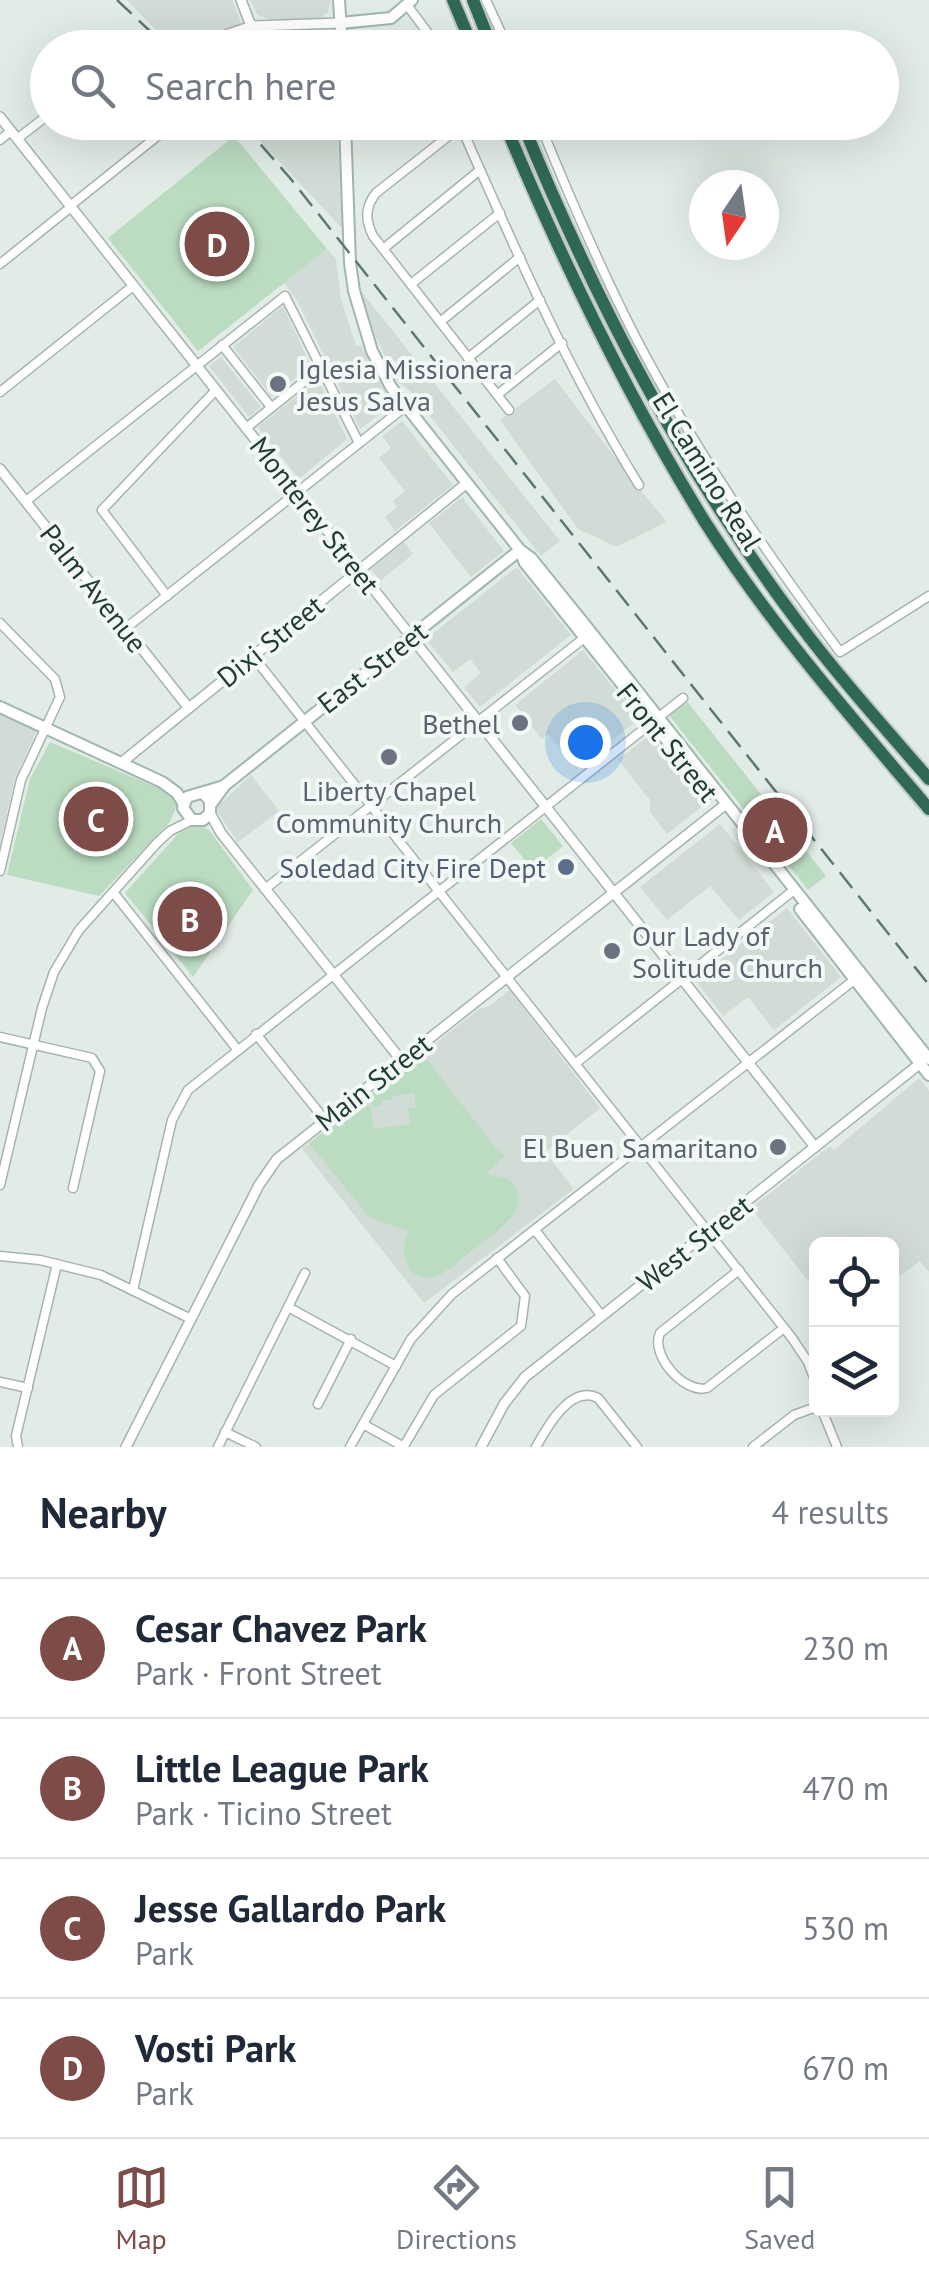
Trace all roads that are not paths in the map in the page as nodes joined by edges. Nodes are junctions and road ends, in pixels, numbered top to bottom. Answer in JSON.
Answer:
{"nodes":[{"id":1,"x":241,"y":0,"type":"edge"},
{"id":2,"x":339,"y":0,"type":"edge"},
{"id":3,"x":453,"y":0,"type":"edge"},
{"id":4,"x":473,"y":0,"type":"edge"},
{"id":5,"x":486,"y":0,"type":"edge"},
{"id":6,"x":410,"y":3,"type":"edge"},
{"id":7,"x":340,"y":23,"type":"junction"},
{"id":8,"x":251,"y":26,"type":"junction"},
{"id":9,"x":240,"y":30,"type":"edge"},
{"id":10,"x":252,"y":30,"type":"edge"},
{"id":11,"x":341,"y":30,"type":"edge"},
{"id":12,"x":427,"y":30,"type":"edge"},
{"id":13,"x":466,"y":30,"type":"edge"},
{"id":14,"x":485,"y":30,"type":"edge"},
{"id":15,"x":500,"y":30,"type":"edge"},
{"id":16,"x":0,"y":118,"type":"edge"},
{"id":17,"x":30,"y":126,"type":"edge"},
{"id":18,"x":14,"y":135,"type":"junction"},
{"id":19,"x":0,"y":140,"type":"edge"},
{"id":20,"x":152,"y":140,"type":"edge"},
{"id":21,"x":346,"y":140,"type":"edge"},
{"id":22,"x":441,"y":140,"type":"edge"},
{"id":23,"x":467,"y":140,"type":"edge"},
{"id":24,"x":512,"y":140,"type":"edge"},
{"id":25,"x":530,"y":140,"type":"edge"},
{"id":26,"x":547,"y":140,"type":"edge"},
{"id":27,"x":480,"y":170,"type":"junction"},
{"id":28,"x":70,"y":206,"type":"junction"},
{"id":29,"x":500,"y":213,"type":"junction"},
{"id":30,"x":383,"y":249,"type":"junction"},
{"id":31,"x":520,"y":258,"type":"junction"},
{"id":32,"x":0,"y":264,"type":"edge"},
{"id":33,"x":411,"y":284,"type":"junction"},
{"id":34,"x":133,"y":286,"type":"junction"},
{"id":35,"x":540,"y":300,"type":"junction"},
{"id":36,"x":440,"y":322,"type":"junction"},
{"id":37,"x":562,"y":342,"type":"junction"},
{"id":38,"x":222,"y":345,"type":"junction"},
{"id":39,"x":468,"y":358,"type":"junction"},
{"id":40,"x":196,"y":366,"type":"junction"},
{"id":41,"x":321,"y":368,"type":"junction"},
{"id":42,"x":216,"y":390,"type":"junction"},
{"id":43,"x":0,"y":392,"type":"edge"},
{"id":44,"x":498,"y":396,"type":"junction"},
{"id":45,"x":406,"y":406,"type":"junction"},
{"id":46,"x":271,"y":407,"type":"junction"},
{"id":47,"x":509,"y":410,"type":"dead end"},
{"id":48,"x":246,"y":428,"type":"junction"},
{"id":49,"x":359,"y":444,"type":"junction"},
{"id":50,"x":0,"y":469,"type":"edge"},
{"id":51,"x":467,"y":483,"type":"junction"},
{"id":52,"x":639,"y":486,"type":"dead end"},
{"id":53,"x":298,"y":492,"type":"junction"},
{"id":54,"x":26,"y":501,"type":"junction"},
{"id":55,"x":520,"y":550,"type":"junction"},
{"id":56,"x":358,"y":569,"type":"junction"},
{"id":57,"x":167,"y":596,"type":"junction"},
{"id":58,"x":929,"y":596,"type":"edge"},
{"id":59,"x":0,"y":623,"type":"edge"},
{"id":60,"x":126,"y":628,"type":"junction"},
{"id":61,"x":588,"y":635,"type":"junction"},
{"id":62,"x":411,"y":636,"type":"junction"},
{"id":63,"x":252,"y":655,"type":"junction"},
{"id":64,"x":683,"y":698,"type":"dead end"},
{"id":65,"x":0,"y":707,"type":"edge"},
{"id":66,"x":188,"y":708,"type":"junction"},
{"id":67,"x":304,"y":720,"type":"junction"},
{"id":68,"x":655,"y":720,"type":"junction"},
{"id":69,"x":479,"y":722,"type":"junction"},
{"id":70,"x":48,"y":729,"type":"junction"},
{"id":71,"x":121,"y":763,"type":"junction"},
{"id":72,"x":929,"y":779,"type":"edge"},
{"id":73,"x":162,"y":782,"type":"junction"},
{"id":74,"x":183,"y":806,"type":"junction"},
{"id":75,"x":545,"y":806,"type":"junction"},
{"id":76,"x":723,"y":806,"type":"junction"},
{"id":77,"x":203,"y":807,"type":"junction"},
{"id":78,"x":373,"y":807,"type":"junction"},
{"id":79,"x":929,"y":809,"type":"edge"},
{"id":80,"x":170,"y":831,"type":"junction"},
{"id":81,"x":0,"y":870,"type":"edge"},
{"id":82,"x":265,"y":889,"type":"junction"},
{"id":83,"x":438,"y":890,"type":"junction"},
{"id":84,"x":113,"y":892,"type":"junction"},
{"id":85,"x":614,"y":892,"type":"junction"},
{"id":86,"x":792,"y":892,"type":"junction"},
{"id":87,"x":332,"y":974,"type":"junction"},
{"id":88,"x":507,"y":976,"type":"junction"},
{"id":89,"x":858,"y":977,"type":"junction"},
{"id":90,"x":682,"y":978,"type":"junction"},
{"id":91,"x":256,"y":1034,"type":"junction"},
{"id":92,"x":0,"y":1037,"type":"edge"},
{"id":93,"x":33,"y":1044,"type":"junction"},
{"id":94,"x":237,"y":1049,"type":"junction"},
{"id":95,"x":400,"y":1060,"type":"junction"},
{"id":96,"x":926,"y":1060,"type":"edge"},
{"id":97,"x":576,"y":1062,"type":"junction"},
{"id":98,"x":748,"y":1062,"type":"junction"},
{"id":99,"x":929,"y":1075,"type":"edge"},
{"id":100,"x":324,"y":1120,"type":"junction"},
{"id":101,"x":642,"y":1146,"type":"junction"},
{"id":102,"x":816,"y":1147,"type":"junction"},
{"id":103,"x":2,"y":1166,"type":"edge"},
{"id":104,"x":0,"y":1185,"type":"edge"},
{"id":105,"x":73,"y":1188,"type":"dead end"},
{"id":106,"x":534,"y":1230,"type":"junction"},
{"id":107,"x":709,"y":1232,"type":"junction"},
{"id":108,"x":0,"y":1256,"type":"edge"},
{"id":109,"x":497,"y":1258,"type":"junction"},
{"id":110,"x":57,"y":1264,"type":"junction"},
{"id":111,"x":739,"y":1270,"type":"junction"},
{"id":112,"x":305,"y":1273,"type":"dead end"},
{"id":113,"x":133,"y":1290,"type":"junction"},
{"id":114,"x":288,"y":1307,"type":"junction"},
{"id":115,"x":601,"y":1315,"type":"junction"},
{"id":116,"x":192,"y":1320,"type":"junction"},
{"id":117,"x":784,"y":1328,"type":"junction"},
{"id":118,"x":352,"y":1339,"type":"junction"},
{"id":119,"x":396,"y":1366,"type":"junction"},
{"id":120,"x":809,"y":1366,"type":"edge"},
{"id":121,"x":0,"y":1382,"type":"edge"},
{"id":122,"x":28,"y":1388,"type":"junction"},
{"id":123,"x":318,"y":1404,"type":"dead end"},
{"id":124,"x":809,"y":1411,"type":"edge"},
{"id":125,"x":823,"y":1417,"type":"edge"},
{"id":126,"x":363,"y":1424,"type":"junction"},
{"id":127,"x":226,"y":1432,"type":"junction"},
{"id":128,"x":404,"y":1446,"type":"edge"},
{"id":129,"x":634,"y":1446,"type":"edge"},
{"id":130,"x":18,"y":1447,"type":"edge"},
{"id":131,"x":126,"y":1447,"type":"edge"},
{"id":132,"x":218,"y":1447,"type":"edge"},
{"id":133,"x":256,"y":1447,"type":"edge"},
{"id":134,"x":350,"y":1447,"type":"edge"},
{"id":135,"x":481,"y":1447,"type":"edge"},
{"id":136,"x":536,"y":1447,"type":"edge"},
{"id":137,"x":753,"y":1447,"type":"edge"},
{"id":138,"x":837,"y":1447,"type":"edge"}],
"edges":[{"from":1,"to":8,"type":"street"},
{"from":2,"to":7,"type":"main road"},
{"from":3,"to":13,"type":"highway"},
{"from":4,"to":14,"type":"highway"},
{"from":5,"to":15,"type":"street"},
{"from":6,"to":7,"type":"main road"},
{"from":6,"to":12,"type":"street"},
{"from":7,"to":8,"type":"street"},
{"from":7,"to":11,"type":"main road"},
{"from":8,"to":9,"type":"street"},
{"from":8,"to":10,"type":"street"},
{"from":16,"to":18,"type":"street","name":"Monterey Street"},
{"from":17,"to":18,"type":"street"},
{"from":18,"to":19,"type":"street"},
{"from":18,"to":28,"type":"street","name":"Monterey Street"},
{"from":20,"to":28,"type":"street"},
{"from":21,"to":45,"type":"main road","name":"Front Street"},
{"from":22,"to":30,"type":"street"},
{"from":23,"to":27,"type":"street"},
{"from":24,"to":79,"type":"highway","name":"El Camino Real"},
{"from":25,"to":72,"type":"highway","name":"El Camino Real"},
{"from":26,"to":58,"type":"street"},
{"from":27,"to":29,"type":"street"},
{"from":27,"to":30,"type":"street"},
{"from":28,"to":32,"type":"street"},
{"from":28,"to":34,"type":"street","name":"Monterey Street"},
{"from":29,"to":31,"type":"street"},
{"from":29,"to":33,"type":"street"},
{"from":30,"to":33,"type":"street"},
{"from":31,"to":35,"type":"street"},
{"from":31,"to":36,"type":"street"},
{"from":33,"to":36,"type":"street"},
{"from":34,"to":40,"type":"street","name":"Monterey Street"},
{"from":34,"to":43,"type":"street"},
{"from":35,"to":37,"type":"street"},
{"from":35,"to":39,"type":"street"},
{"from":36,"to":39,"type":"street"},
{"from":37,"to":44,"type":"street"},
{"from":37,"to":52,"type":"street"},
{"from":38,"to":40,"type":"street"},
{"from":38,"to":41,"type":"street"},
{"from":38,"to":46,"type":"street"},
{"from":39,"to":44,"type":"street"},
{"from":40,"to":42,"type":"street","name":"Monterey Street"},
{"from":40,"to":54,"type":"street"},
{"from":41,"to":46,"type":"street"},
{"from":41,"to":49,"type":"street"},
{"from":42,"to":48,"type":"street","name":"Monterey Street"},
{"from":42,"to":57,"type":"street"},
{"from":44,"to":47,"type":"street"},
{"from":45,"to":49,"type":"street"},
{"from":45,"to":51,"type":"main road","name":"Front Street"},
{"from":46,"to":48,"type":"street"},
{"from":48,"to":53,"type":"street","name":"Monterey Street"},
{"from":49,"to":53,"type":"street"},
{"from":50,"to":54,"type":"street","name":"Palm Avenue"},
{"from":51,"to":55,"type":"main road","name":"Front Street"},
{"from":51,"to":56,"type":"street","name":"Dixi Street"},
{"from":53,"to":56,"type":"street","name":"Monterey Street"},
{"from":53,"to":57,"type":"street"},
{"from":54,"to":60,"type":"street","name":"Palm Avenue"},
{"from":55,"to":61,"type":"main road","name":"Front Street"},
{"from":55,"to":62,"type":"main road","name":"East Street"},
{"from":56,"to":62,"type":"street","name":"Monterey Street"},
{"from":56,"to":63,"type":"street","name":"Dixi Street"},
{"from":57,"to":60,"type":"street"},
{"from":59,"to":70,"type":"street"},
{"from":60,"to":66,"type":"street","name":"Palm Avenue"},
{"from":61,"to":68,"type":"main road","name":"Front Street"},
{"from":61,"to":69,"type":"street"},
{"from":62,"to":67,"type":"main road","name":"East Street"},
{"from":62,"to":69,"type":"street","name":"Monterey Street"},
{"from":63,"to":66,"type":"street","name":"Dixi Street"},
{"from":63,"to":67,"type":"street"},
{"from":64,"to":68,"type":"street"},
{"from":65,"to":70,"type":"main road"},
{"from":66,"to":71,"type":"street","name":"Dixi Street"},
{"from":67,"to":77,"type":"main road","name":"East Street"},
{"from":67,"to":78,"type":"street"},
{"from":68,"to":75,"type":"street"},
{"from":68,"to":76,"type":"main road","name":"Front Street"},
{"from":69,"to":75,"type":"street","name":"Monterey Street"},
{"from":69,"to":78,"type":"street"},
{"from":70,"to":71,"type":"main road"},
{"from":70,"to":81,"type":"street"},
{"from":71,"to":73,"type":"main road"},
{"from":73,"to":74,"type":"main road"},
{"from":73,"to":77,"type":"main road"},
{"from":74,"to":77,"type":"main road"},
{"from":74,"to":77,"type":"main road","name":"East Street"},
{"from":74,"to":80,"type":"street"},
{"from":75,"to":83,"type":"street"},
{"from":75,"to":85,"type":"street","name":"Monterey Street"},
{"from":76,"to":85,"type":"street","name":"Main Street"},
{"from":76,"to":86,"type":"main road","name":"Front Street"},
{"from":77,"to":80,"type":"street"},
{"from":77,"to":82,"type":"street"},
{"from":78,"to":82,"type":"street"},
{"from":78,"to":83,"type":"street"},
{"from":80,"to":84,"type":"street"},
{"from":82,"to":87,"type":"street"},
{"from":83,"to":87,"type":"street"},
{"from":83,"to":88,"type":"street"},
{"from":84,"to":93,"type":"street"},
{"from":84,"to":94,"type":"street"},
{"from":85,"to":88,"type":"street","name":"Main Street"},
{"from":85,"to":90,"type":"street","name":"Monterey Street"},
{"from":86,"to":89,"type":"main road","name":"Front Street"},
{"from":86,"to":90,"type":"street"},
{"from":87,"to":91,"type":"street"},
{"from":87,"to":95,"type":"street"},
{"from":88,"to":95,"type":"street","name":"Main Street"},
{"from":88,"to":97,"type":"street"},
{"from":89,"to":96,"type":"main road","name":"Front Street"},
{"from":89,"to":98,"type":"street"},
{"from":90,"to":97,"type":"street"},
{"from":90,"to":98,"type":"street","name":"Monterey Street"},
{"from":91,"to":94,"type":"street"},
{"from":91,"to":100,"type":"street"},
{"from":92,"to":93,"type":"street"},
{"from":93,"to":103,"type":"street"},
{"from":93,"to":105,"type":"street"},
{"from":94,"to":113,"type":"street"},
{"from":95,"to":100,"type":"street","name":"Main Street"},
{"from":96,"to":99,"type":"main road","name":"Front Street"},
{"from":96,"to":102,"type":"street","name":"West Street"},
{"from":97,"to":101,"type":"street"},
{"from":98,"to":101,"type":"street"},
{"from":98,"to":102,"type":"street","name":"Monterey Street"},
{"from":100,"to":116,"type":"street","name":"Main Street"},
{"from":101,"to":106,"type":"street"},
{"from":101,"to":107,"type":"street"},
{"from":102,"to":107,"type":"street","name":"West Street"},
{"from":103,"to":104,"type":"street"},
{"from":106,"to":109,"type":"street"},
{"from":106,"to":115,"type":"street"},
{"from":107,"to":111,"type":"street"},
{"from":107,"to":115,"type":"street","name":"West Street"},
{"from":108,"to":110,"type":"street"},
{"from":109,"to":119,"type":"street"},
{"from":109,"to":128,"type":"street"},
{"from":110,"to":113,"type":"street"},
{"from":110,"to":122,"type":"street"},
{"from":111,"to":117,"type":"street"},
{"from":111,"to":117,"type":"street"},
{"from":112,"to":114,"type":"street"},
{"from":113,"to":116,"type":"street"},
{"from":114,"to":118,"type":"street"},
{"from":114,"to":127,"type":"street"},
{"from":115,"to":135,"type":"street","name":"West Street"},
{"from":116,"to":131,"type":"street","name":"Main Street"},
{"from":117,"to":120,"type":"street"},
{"from":118,"to":119,"type":"street"},
{"from":118,"to":123,"type":"street"},
{"from":119,"to":126,"type":"street"},
{"from":121,"to":122,"type":"street"},
{"from":122,"to":130,"type":"street"},
{"from":124,"to":137,"type":"street"},
{"from":125,"to":138,"type":"street"},
{"from":126,"to":128,"type":"street"},
{"from":126,"to":134,"type":"street"},
{"from":127,"to":132,"type":"street"},
{"from":127,"to":133,"type":"street"},
{"from":129,"to":136,"type":"street"}]}
